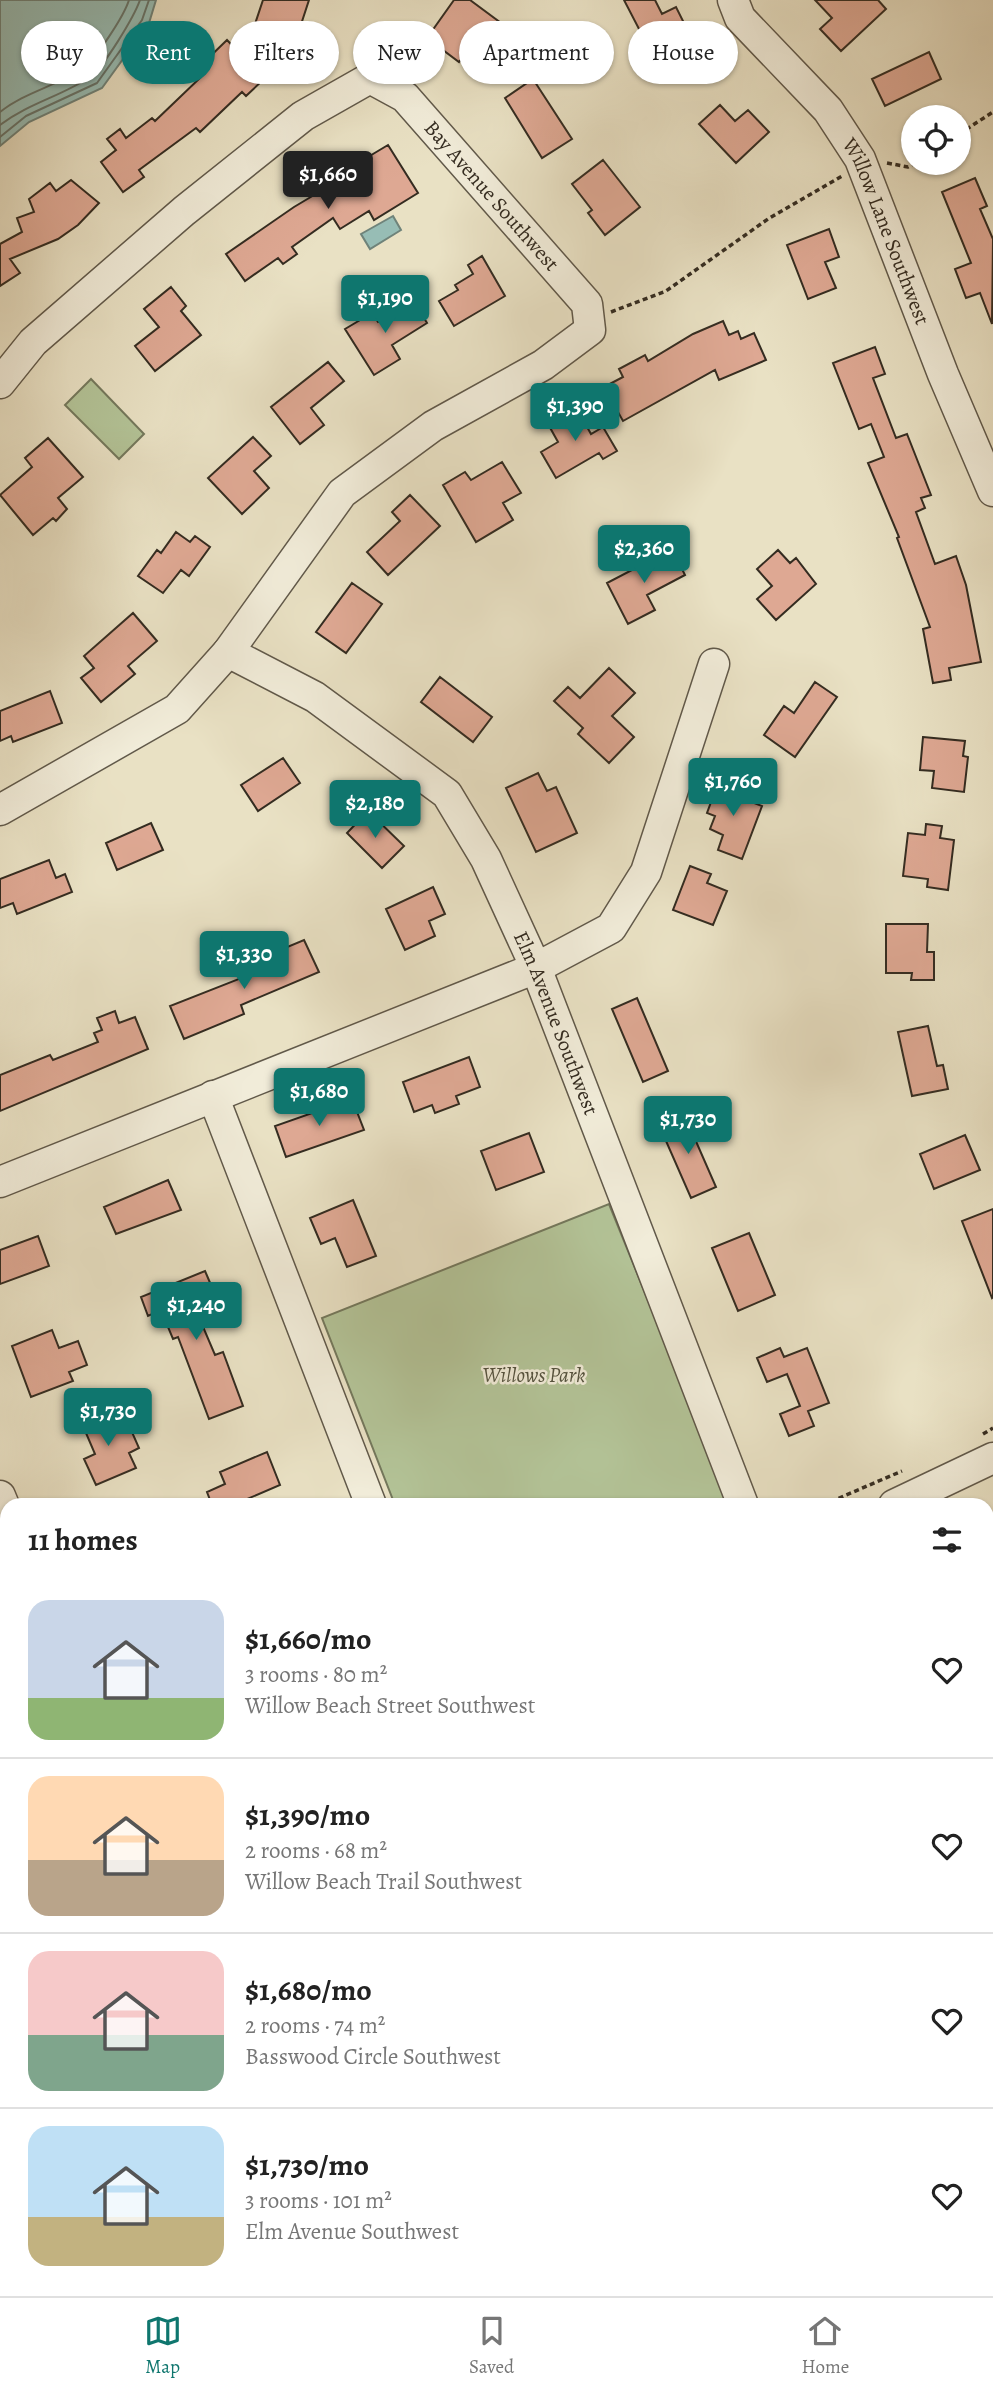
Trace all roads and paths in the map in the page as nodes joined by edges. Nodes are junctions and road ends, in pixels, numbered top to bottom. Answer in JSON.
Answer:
{"nodes":[{"id":1,"x":733,"y":0,"type":"edge"},
{"id":2,"x":993,"y":112,"type":"edge"},
{"id":3,"x":971,"y":126,"type":"edge"},
{"id":4,"x":860,"y":159,"type":"junction"},
{"id":5,"x":590,"y":324,"type":"junction"},
{"id":6,"x":0,"y":383,"type":"edge"},
{"id":7,"x":993,"y":491,"type":"edge"},
{"id":8,"x":228,"y":652,"type":"junction"},
{"id":9,"x":714,"y":664,"type":"dead end"},
{"id":10,"x":0,"y":810,"type":"edge"},
{"id":11,"x":536,"y":968,"type":"junction"},
{"id":12,"x":213,"y":1096,"type":"junction"},
{"id":13,"x":0,"y":1182,"type":"edge"},
{"id":14,"x":993,"y":1458,"type":"edge"},
{"id":15,"x":368,"y":1498,"type":"edge"},
{"id":16,"x":740,"y":1498,"type":"edge"},
{"id":17,"x":909,"y":1498,"type":"edge"}],
"edges":[{"from":1,"to":4,"type":"street","name":"Willow Lane Southwest"},
{"from":2,"to":3,"type":"path"},
{"from":4,"to":5,"type":"path"},
{"from":4,"to":7,"type":"street","name":"Willow Lane Southwest"},
{"from":5,"to":6,"type":"street","name":"Bay Avenue Southwest"},
{"from":5,"to":8,"type":"street"},
{"from":8,"to":10,"type":"street"},
{"from":8,"to":11,"type":"street","name":"Elm Avenue Southwest"},
{"from":9,"to":11,"type":"street"},
{"from":11,"to":12,"type":"street"},
{"from":11,"to":16,"type":"street","name":"Elm Avenue Southwest"},
{"from":12,"to":13,"type":"street"},
{"from":12,"to":15,"type":"street"},
{"from":14,"to":17,"type":"street"}]}
